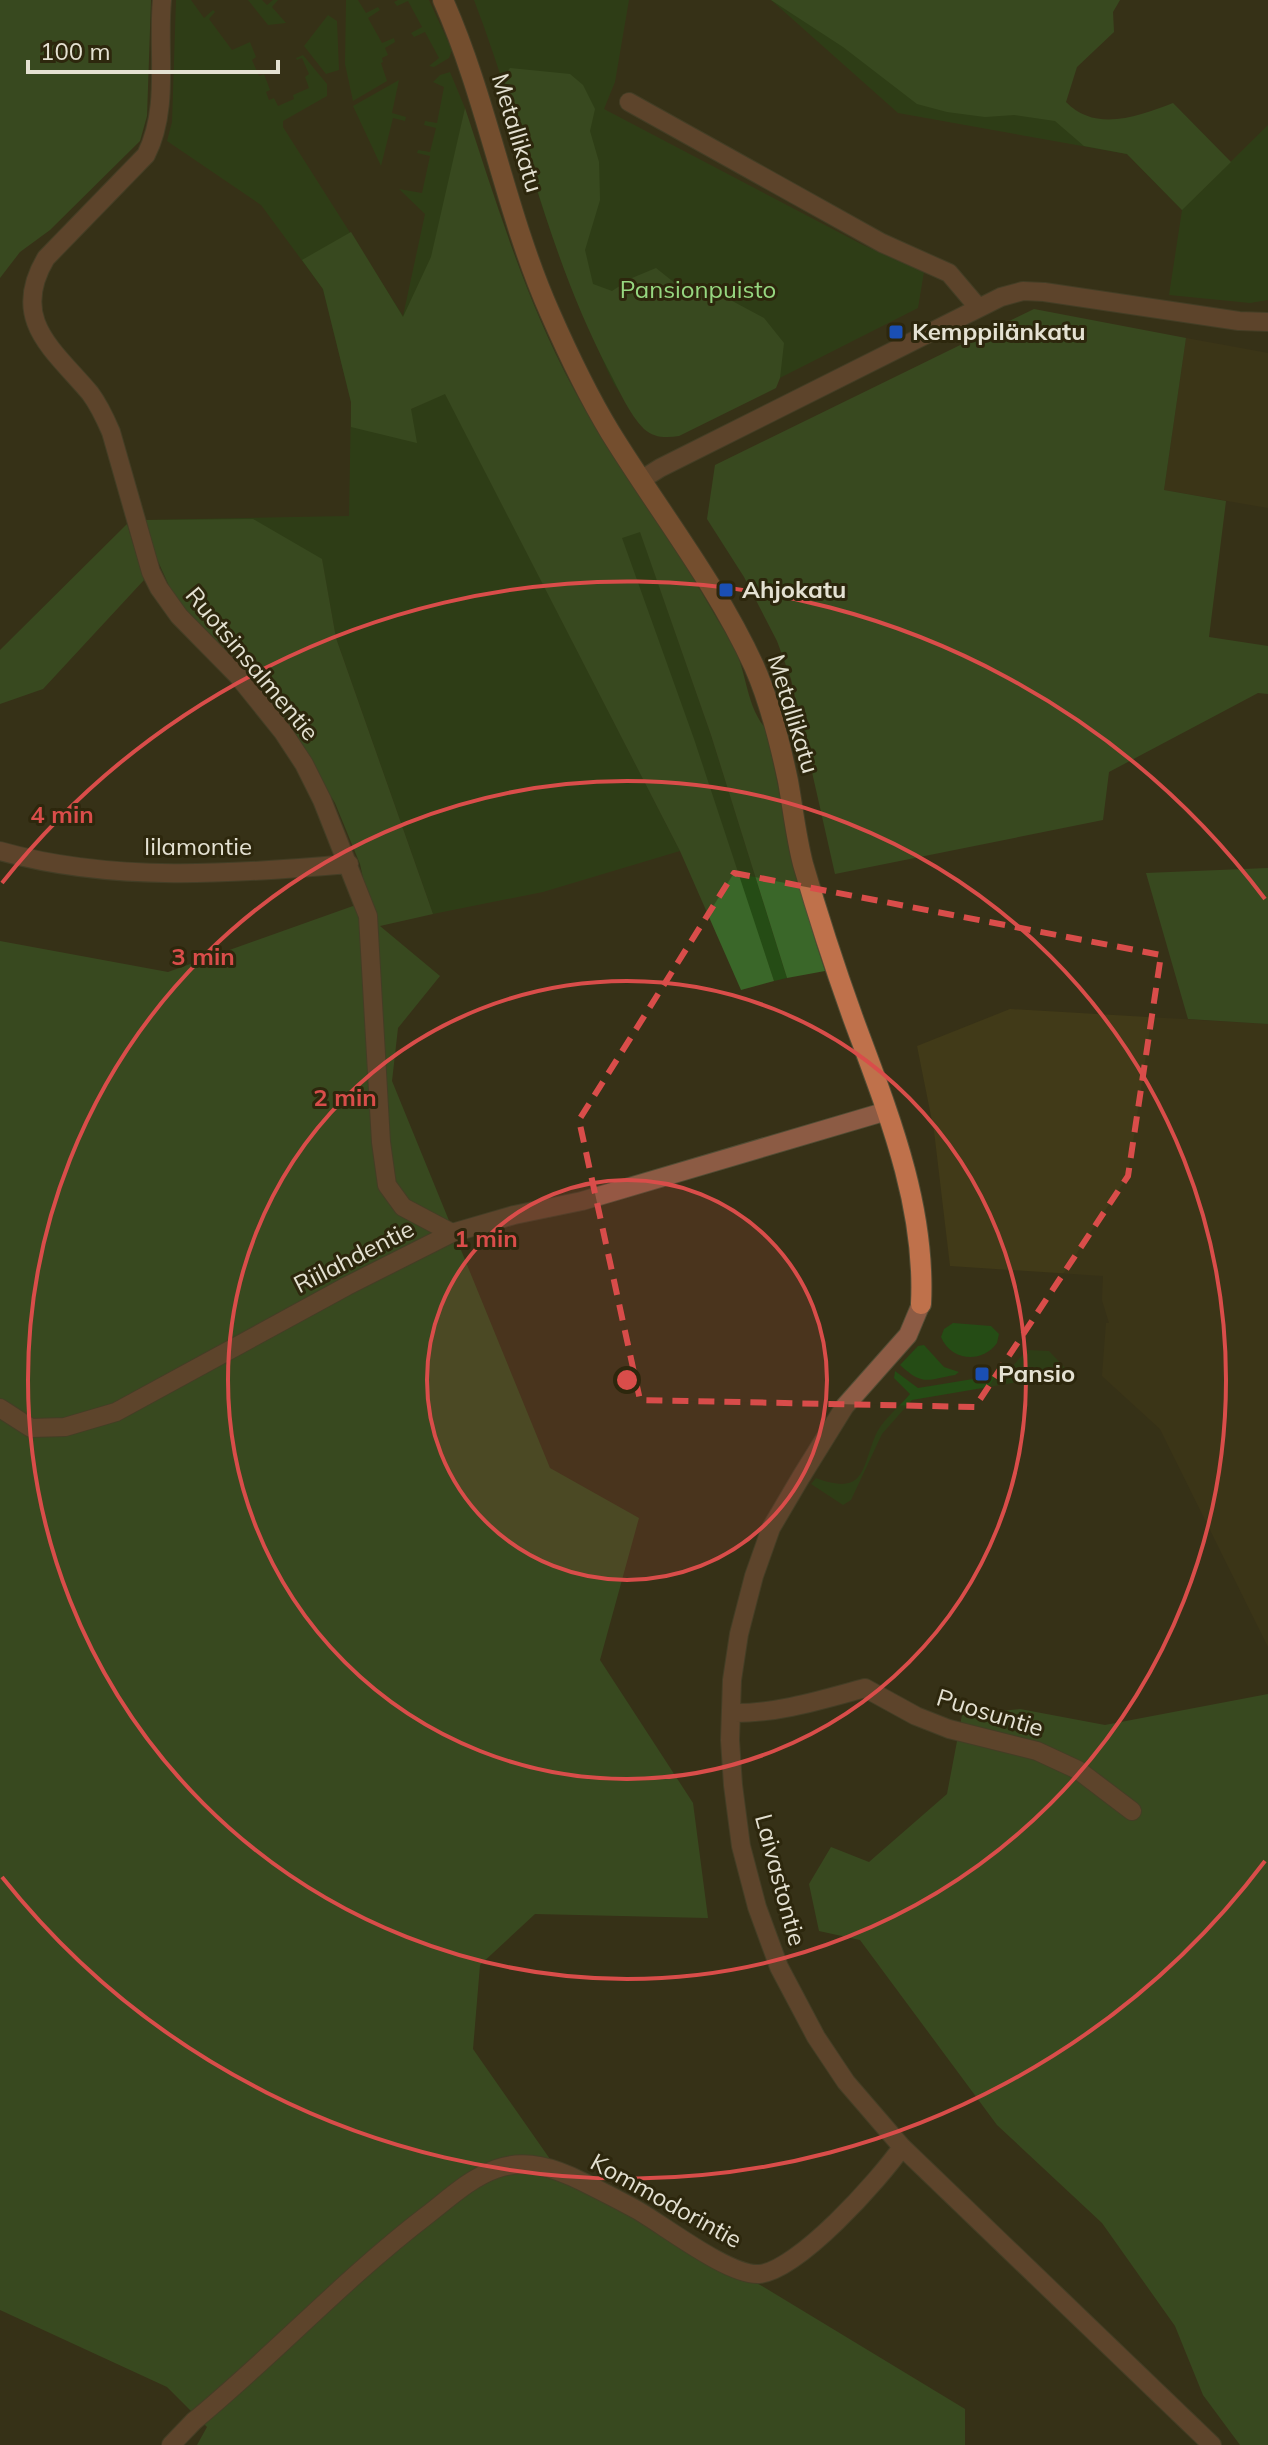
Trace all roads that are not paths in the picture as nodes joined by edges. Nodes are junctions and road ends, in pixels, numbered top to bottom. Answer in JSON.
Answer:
{"nodes":[{"id":1,"x":162,"y":0,"type":"edge"},
{"id":2,"x":443,"y":0,"type":"edge"},
{"id":3,"x":629,"y":102,"type":"dead end"},
{"id":4,"x":977,"y":306,"type":"junction"},
{"id":5,"x":1268,"y":322,"type":"edge"},
{"id":6,"x":641,"y":480,"type":"junction"},
{"id":7,"x":0,"y":851,"type":"edge"},
{"id":8,"x":349,"y":864,"type":"junction"},
{"id":9,"x":887,"y":1111,"type":"junction"},
{"id":10,"x":452,"y":1233,"type":"junction"},
{"id":11,"x":921,"y":1304,"type":"joint"},
{"id":12,"x":0,"y":1408,"type":"edge"},
{"id":13,"x":731,"y":1713,"type":"junction"},
{"id":14,"x":1132,"y":1811,"type":"dead end"},
{"id":15,"x":902,"y":2147,"type":"junction"},
{"id":16,"x":171,"y":2445,"type":"edge"},
{"id":17,"x":1212,"y":2445,"type":"edge"}],
"edges":[{"from":1,"to":8,"type":"street","name":"Ruotsinsalmentie"},
{"from":2,"to":6,"type":"street","name":"Metallikatu"},
{"from":3,"to":4,"type":"street"},
{"from":4,"to":5,"type":"street"},
{"from":4,"to":6,"type":"street"},
{"from":6,"to":9,"type":"street","name":"Metallikatu"},
{"from":7,"to":8,"type":"street","name":"Iilamontie"},
{"from":8,"to":10,"type":"street","name":"Ruotsinsalmentie"},
{"from":9,"to":10,"type":"street","name":"Riilahdentie"},
{"from":9,"to":11,"type":"street","name":"Metallikatu"},
{"from":10,"to":12,"type":"street","name":"Riilahdentie"},
{"from":11,"to":13,"type":"street","name":"Laivastontie"},
{"from":13,"to":14,"type":"street","name":"Puosuntie"},
{"from":13,"to":15,"type":"street","name":"Laivastontie"},
{"from":15,"to":16,"type":"street","name":"Kommodorintie"},
{"from":15,"to":17,"type":"street","name":"Laivastontie"}]}
